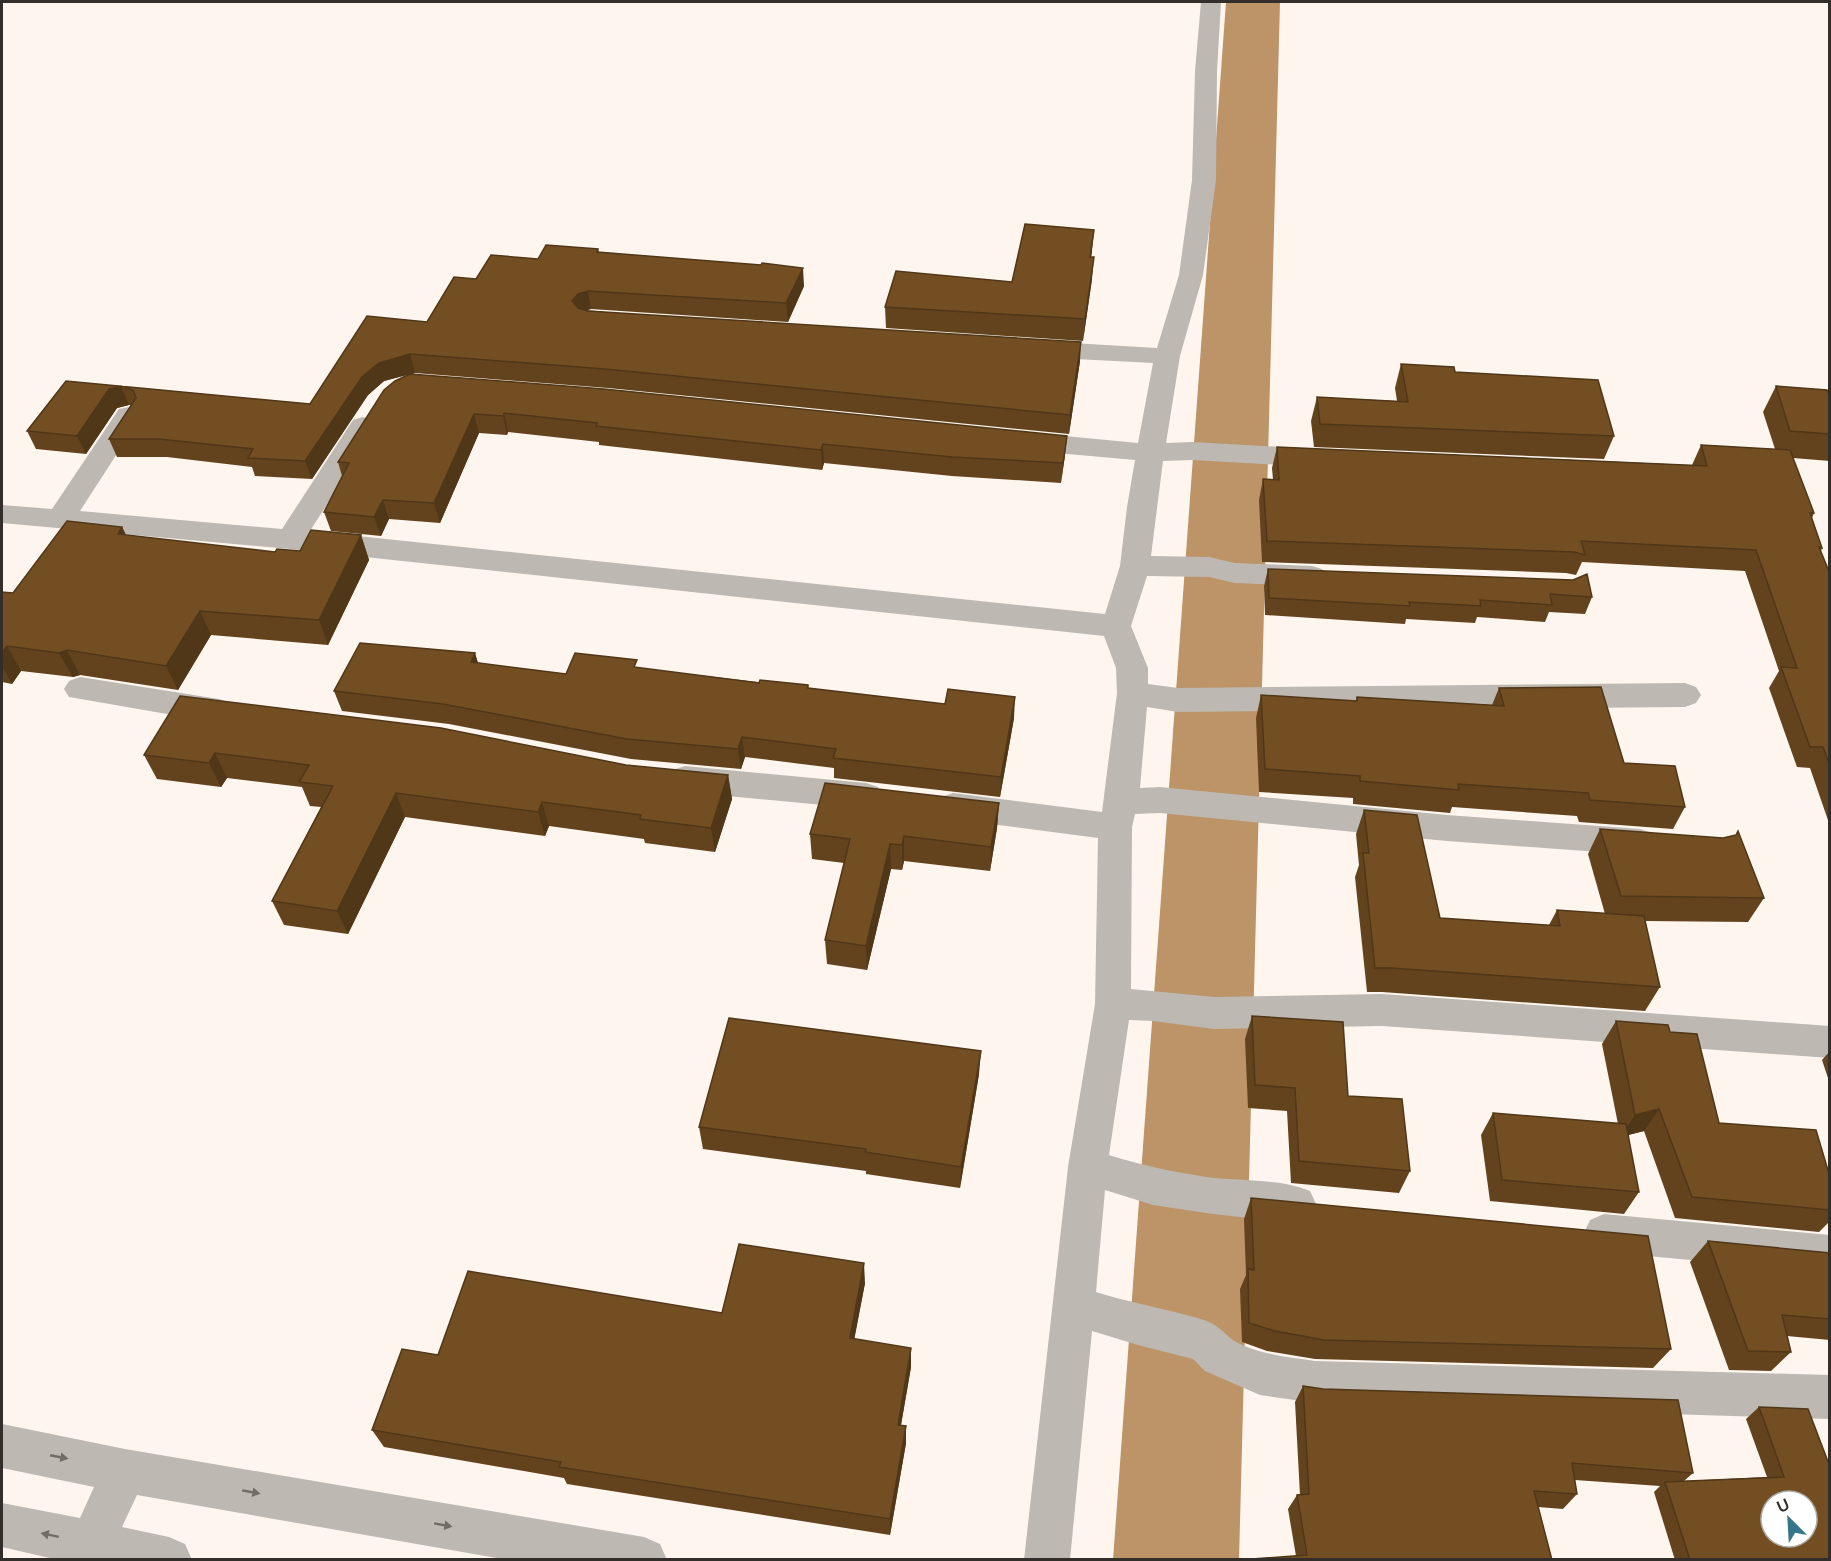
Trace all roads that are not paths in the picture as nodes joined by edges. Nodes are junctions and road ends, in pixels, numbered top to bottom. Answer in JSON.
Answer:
{"nodes":[{"id":1,"x":1211,"y":2,"type":"edge"},
{"id":2,"x":1009,"y":347,"type":"edge"},
{"id":3,"x":1167,"y":356,"type":"junction"},
{"id":4,"x":378,"y":403,"type":"edge"},
{"id":5,"x":129,"y":416,"type":"edge"},
{"id":6,"x":996,"y":438,"type":"edge"},
{"id":7,"x":1150,"y":453,"type":"junction"},
{"id":8,"x":1348,"y":460,"type":"edge"},
{"id":9,"x":2,"y":514,"type":"edge"},
{"id":10,"x":61,"y":518,"type":"junction"},
{"id":11,"x":290,"y":539,"type":"junction"},
{"id":12,"x":1135,"y":566,"type":"junction"},
{"id":13,"x":1341,"y":577,"type":"edge"},
{"id":14,"x":1116,"y":626,"type":"junction"},
{"id":15,"x":80,"y":689,"type":"dead end"},
{"id":16,"x":1132,"y":693,"type":"junction"},
{"id":17,"x":1685,"y":695,"type":"dead end"},
{"id":18,"x":244,"y":714,"type":"edge"},
{"id":19,"x":654,"y":777,"type":"edge"},
{"id":20,"x":1119,"y":814,"type":"junction"},
{"id":21,"x":1672,"y":844,"type":"edge"},
{"id":22,"x":1113,"y":1004,"type":"junction"},
{"id":23,"x":1830,"y":1042,"type":"edge"},
{"id":24,"x":1088,"y":1167,"type":"junction"},
{"id":25,"x":1332,"y":1208,"type":"edge"},
{"id":26,"x":1569,"y":1230,"type":"edge"},
{"id":27,"x":1830,"y":1254,"type":"edge"},
{"id":28,"x":1074,"y":1305,"type":"junction"},
{"id":29,"x":1830,"y":1397,"type":"edge"},
{"id":30,"x":2,"y":1446,"type":"edge"},
{"id":31,"x":125,"y":1470,"type":"junction"},
{"id":32,"x":2,"y":1525,"type":"edge"},
{"id":33,"x":92,"y":1543,"type":"junction"},
{"id":34,"x":169,"y":1560,"type":"edge"},
{"id":35,"x":644,"y":1560,"type":"edge"},
{"id":36,"x":1047,"y":1560,"type":"edge"}],
"edges":[{"from":1,"to":3,"type":"street"},
{"from":2,"to":3,"type":"street"},
{"from":3,"to":7,"type":"street"},
{"from":4,"to":11,"type":"street"},
{"from":5,"to":10,"type":"street"},
{"from":6,"to":7,"type":"street"},
{"from":7,"to":8,"type":"street"},
{"from":7,"to":12,"type":"street"},
{"from":9,"to":10,"type":"street"},
{"from":10,"to":11,"type":"street"},
{"from":11,"to":14,"type":"street"},
{"from":12,"to":13,"type":"street"},
{"from":12,"to":14,"type":"street"},
{"from":14,"to":16,"type":"street"},
{"from":15,"to":18,"type":"street"},
{"from":16,"to":17,"type":"street"},
{"from":16,"to":20,"type":"street"},
{"from":19,"to":20,"type":"street"},
{"from":20,"to":21,"type":"street"},
{"from":20,"to":22,"type":"street"},
{"from":22,"to":23,"type":"street"},
{"from":22,"to":24,"type":"street"},
{"from":24,"to":25,"type":"street"},
{"from":24,"to":28,"type":"street"},
{"from":26,"to":27,"type":"street"},
{"from":28,"to":29,"type":"street"},
{"from":28,"to":36,"type":"street"},
{"from":30,"to":31,"type":"street","one_way":true},
{"from":31,"to":33,"type":"street"},
{"from":31,"to":35,"type":"street","one_way":true},
{"from":33,"to":32,"type":"street","one_way":true},
{"from":33,"to":34,"type":"street"}]}
